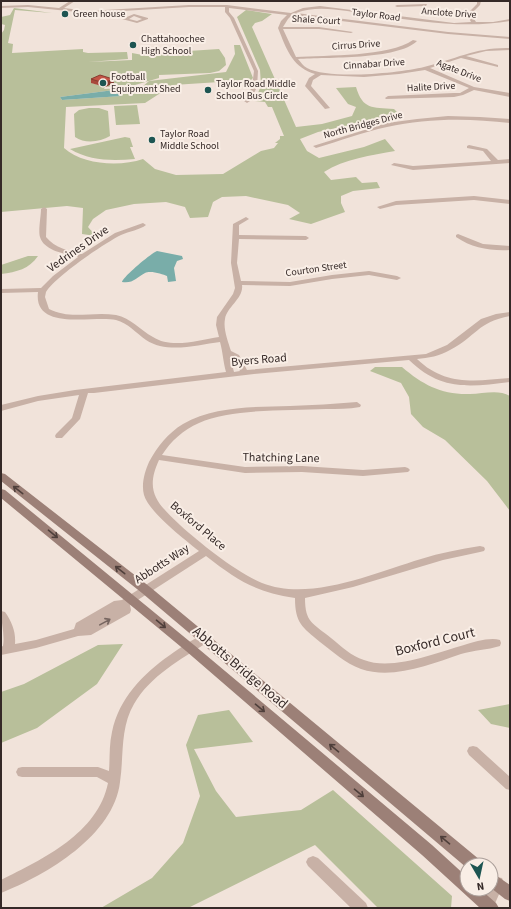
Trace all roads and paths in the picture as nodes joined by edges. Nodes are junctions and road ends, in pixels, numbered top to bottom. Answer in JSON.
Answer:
{"nodes":[{"id":1,"x":73,"y":1,"type":"edge"},
{"id":2,"x":232,"y":1,"type":"edge"},
{"id":3,"x":393,"y":1,"type":"edge"},
{"id":4,"x":479,"y":1,"type":"edge"},
{"id":5,"x":426,"y":4,"type":"dead end"},
{"id":6,"x":227,"y":6,"type":"junction"},
{"id":7,"x":397,"y":6,"type":"junction"},
{"id":8,"x":1,"y":7,"type":"edge"},
{"id":9,"x":245,"y":8,"type":"junction"},
{"id":10,"x":59,"y":10,"type":"junction"},
{"id":11,"x":134,"y":10,"type":"junction"},
{"id":12,"x":227,"y":12,"type":"junction"},
{"id":13,"x":292,"y":13,"type":"junction"},
{"id":14,"x":134,"y":16,"type":"dead end"},
{"id":15,"x":392,"y":16,"type":"junction"},
{"id":16,"x":510,"y":20,"type":"edge"},
{"id":17,"x":475,"y":24,"type":"junction"},
{"id":18,"x":280,"y":28,"type":"junction"},
{"id":19,"x":351,"y":32,"type":"dead end"},
{"id":20,"x":510,"y":38,"type":"edge"},
{"id":21,"x":415,"y":41,"type":"dead end"},
{"id":22,"x":510,"y":49,"type":"edge"},
{"id":23,"x":461,"y":56,"type":"junction"},
{"id":24,"x":296,"y":58,"type":"junction"},
{"id":25,"x":496,"y":66,"type":"dead end"},
{"id":26,"x":425,"y":68,"type":"junction"},
{"id":27,"x":320,"y":74,"type":"junction"},
{"id":28,"x":473,"y":88,"type":"junction"},
{"id":29,"x":510,"y":95,"type":"edge"},
{"id":30,"x":388,"y":98,"type":"dead end"},
{"id":31,"x":247,"y":101,"type":"dead end"},
{"id":32,"x":327,"y":108,"type":"dead end"},
{"id":33,"x":510,"y":121,"type":"edge"},
{"id":34,"x":316,"y":146,"type":"dead end"},
{"id":35,"x":469,"y":147,"type":"dead end"},
{"id":36,"x":510,"y":161,"type":"edge"},
{"id":37,"x":496,"y":162,"type":"junction"},
{"id":38,"x":394,"y":165,"type":"dead end"},
{"id":39,"x":510,"y":202,"type":"edge"},
{"id":40,"x":380,"y":207,"type":"dead end"},
{"id":41,"x":44,"y":209,"type":"dead end"},
{"id":42,"x":246,"y":219,"type":"dead end"},
{"id":43,"x":143,"y":225,"type":"dead end"},
{"id":44,"x":458,"y":236,"type":"dead end"},
{"id":45,"x":235,"y":237,"type":"junction"},
{"id":46,"x":306,"y":238,"type":"dead end"},
{"id":47,"x":510,"y":248,"type":"edge"},
{"id":48,"x":84,"y":257,"type":"junction"},
{"id":49,"x":397,"y":278,"type":"dead end"},
{"id":50,"x":238,"y":283,"type":"junction"},
{"id":51,"x":43,"y":290,"type":"junction"},
{"id":52,"x":1,"y":291,"type":"edge"},
{"id":53,"x":510,"y":314,"type":"edge"},
{"id":54,"x":223,"y":339,"type":"junction"},
{"id":55,"x":227,"y":352,"type":"junction"},
{"id":56,"x":411,"y":358,"type":"junction"},
{"id":57,"x":244,"y":374,"type":"junction"},
{"id":58,"x":231,"y":375,"type":"junction"},
{"id":59,"x":510,"y":380,"type":"edge"},
{"id":60,"x":84,"y":392,"type":"junction"},
{"id":61,"x":357,"y":405,"type":"dead end"},
{"id":62,"x":1,"y":408,"type":"edge"},
{"id":63,"x":59,"y":436,"type":"dead end"},
{"id":64,"x":157,"y":457,"type":"junction"},
{"id":65,"x":405,"y":470,"type":"dead end"},
{"id":66,"x":1,"y":476,"type":"edge"},
{"id":67,"x":1,"y":492,"type":"edge"},
{"id":68,"x":480,"y":549,"type":"dead end"},
{"id":69,"x":206,"y":551,"type":"junction"},
{"id":70,"x":146,"y":590,"type":"junction"},
{"id":71,"x":300,"y":594,"type":"junction"},
{"id":72,"x":128,"y":602,"type":"junction"},
{"id":73,"x":1,"y":615,"type":"edge"},
{"id":74,"x":204,"y":639,"type":"junction"},
{"id":75,"x":496,"y":643,"type":"dead end"},
{"id":76,"x":190,"y":648,"type":"junction"},
{"id":77,"x":4,"y":650,"type":"edge"},
{"id":78,"x":473,"y":751,"type":"dead end"},
{"id":79,"x":22,"y":772,"type":"dead end"},
{"id":80,"x":114,"y":780,"type":"junction"},
{"id":81,"x":510,"y":785,"type":"edge"},
{"id":82,"x":465,"y":857,"type":"edge"},
{"id":83,"x":313,"y":862,"type":"dead end"},
{"id":84,"x":459,"y":880,"type":"edge"},
{"id":85,"x":499,"y":885,"type":"edge"},
{"id":86,"x":1,"y":887,"type":"edge"},
{"id":87,"x":510,"y":894,"type":"edge"},
{"id":88,"x":477,"y":897,"type":"edge"},
{"id":89,"x":489,"y":897,"type":"edge"},
{"id":90,"x":486,"y":907,"type":"edge"},
{"id":91,"x":361,"y":908,"type":"edge"}],
"edges":[{"from":1,"to":10,"type":"street"},
{"from":2,"to":6,"type":"street"},
{"from":3,"to":7,"type":"street"},
{"from":4,"to":17,"type":"street"},
{"from":5,"to":7,"type":"street"},
{"from":6,"to":9,"type":"street","name":"Taylor Road"},
{"from":6,"to":11,"type":"street","name":"Taylor Road"},
{"from":6,"to":12,"type":"street"},
{"from":7,"to":15,"type":"street"},
{"from":8,"to":10,"type":"street","name":"Taylor Road"},
{"from":9,"to":12,"type":"street"},
{"from":9,"to":13,"type":"street","name":"Taylor Road"},
{"from":10,"to":11,"type":"street","name":"Taylor Road"},
{"from":11,"to":14,"type":"street"},
{"from":12,"to":31,"type":"street"},
{"from":13,"to":15,"type":"street","name":"Anclote Drive"},
{"from":13,"to":18,"type":"street"},
{"from":13,"to":20,"type":"street","name":"Taylor Road"},
{"from":15,"to":17,"type":"street","name":"Anclote Drive"},
{"from":16,"to":17,"type":"street","name":"Anclote Drive"},
{"from":18,"to":19,"type":"street","name":"Shale Court"},
{"from":18,"to":24,"type":"street","name":"Cinnabar Drive"},
{"from":21,"to":24,"type":"street","name":"Cirrus Drive"},
{"from":22,"to":23,"type":"street","name":"Cinnabar Drive"},
{"from":23,"to":25,"type":"street"},
{"from":23,"to":26,"type":"street","name":"Cinnabar Drive"},
{"from":24,"to":27,"type":"street","name":"Cinnabar Drive"},
{"from":26,"to":27,"type":"street","name":"Cinnabar Drive"},
{"from":26,"to":28,"type":"street","name":"Agate Drive"},
{"from":27,"to":32,"type":"street"},
{"from":28,"to":29,"type":"street","name":"Agate Drive"},
{"from":28,"to":30,"type":"street","name":"Halite Drive"},
{"from":33,"to":34,"type":"street","name":"North Bridges Drive"},
{"from":35,"to":37,"type":"street"},
{"from":36,"to":37,"type":"street"},
{"from":37,"to":38,"type":"street"},
{"from":39,"to":40,"type":"street"},
{"from":41,"to":48,"type":"street"},
{"from":42,"to":45,"type":"street"},
{"from":43,"to":48,"type":"street","name":"Vedrines Drive"},
{"from":44,"to":47,"type":"street"},
{"from":45,"to":46,"type":"street"},
{"from":45,"to":50,"type":"street"},
{"from":48,"to":51,"type":"street","name":"Vedrines Drive"},
{"from":49,"to":50,"type":"street","name":"Courton Street"},
{"from":50,"to":54,"type":"street"},
{"from":51,"to":52,"type":"street"},
{"from":51,"to":54,"type":"street","name":"Vedrines Drive"},
{"from":53,"to":56,"type":"street","name":"Byers Road"},
{"from":54,"to":55,"type":"street"},
{"from":55,"to":57,"type":"street"},
{"from":55,"to":58,"type":"street"},
{"from":56,"to":57,"type":"street","name":"Byers Road"},
{"from":56,"to":59,"type":"street"},
{"from":57,"to":58,"type":"street","name":"Byers Road"},
{"from":58,"to":60,"type":"street","name":"Byers Road"},
{"from":60,"to":62,"type":"street","name":"Byers Road"},
{"from":60,"to":63,"type":"street"},
{"from":61,"to":64,"type":"street","name":"Boxford Place"},
{"from":64,"to":65,"type":"street","name":"Thatching Lane"},
{"from":64,"to":69,"type":"street","name":"Boxford Place"},
{"from":70,"to":66,"type":"main road","name":"Abbotts Bridge Road","one_way":true},
{"from":67,"to":72,"type":"main road","name":"Abbotts Bridge Road","one_way":true},
{"from":68,"to":71,"type":"street","name":"Boxford Place"},
{"from":69,"to":70,"type":"street","name":"Abbotts Way"},
{"from":69,"to":71,"type":"street","name":"Boxford Place"},
{"from":70,"to":72,"type":"street","name":"Abbotts Way"},
{"from":70,"to":74,"type":"main road","name":"Abbotts Bridge Road"},
{"from":71,"to":75,"type":"street","name":"Boxford Court"},
{"from":72,"to":76,"type":"main road","name":"Abbotts Bridge Road","one_way":true},
{"from":72,"to":77,"type":"street"},
{"from":73,"to":77,"type":"street"},
{"from":74,"to":76,"type":"street"},
{"from":82,"to":74,"type":"main road","name":"Abbotts Bridge Road","one_way":true},
{"from":76,"to":80,"type":"street"},
{"from":76,"to":84,"type":"main road","name":"Abbotts Bridge Road","one_way":true},
{"from":78,"to":81,"type":"street"},
{"from":79,"to":80,"type":"street"},
{"from":80,"to":86,"type":"street"},
{"from":83,"to":91,"type":"street"},
{"from":85,"to":87,"type":"main road"},
{"from":88,"to":90,"type":"main road"},
{"from":89,"to":90,"type":"street"}]}
